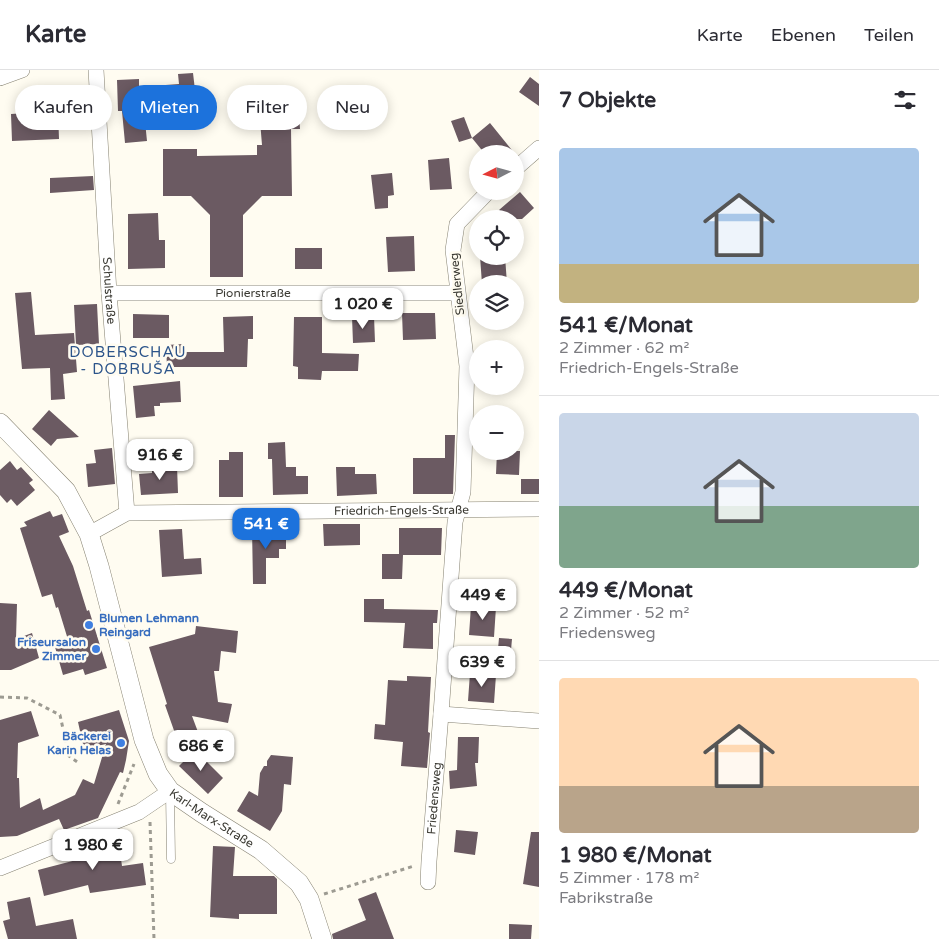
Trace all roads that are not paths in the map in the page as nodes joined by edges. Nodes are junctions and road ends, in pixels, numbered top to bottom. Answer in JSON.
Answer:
{"nodes":[{"id":1,"x":22,"y":70,"type":"edge"},
{"id":2,"x":96,"y":70,"type":"edge"},
{"id":3,"x":0,"y":78,"type":"edge"},
{"id":4,"x":539,"y":148,"type":"edge"},
{"id":5,"x":524,"y":161,"type":"edge"},
{"id":6,"x":480,"y":200,"type":"edge"},
{"id":7,"x":109,"y":292,"type":"junction"},
{"id":8,"x":457,"y":293,"type":"junction"},
{"id":9,"x":0,"y":423,"type":"edge"},
{"id":10,"x":458,"y":509,"type":"junction"},
{"id":11,"x":539,"y":509,"type":"edge"},
{"id":12,"x":127,"y":513,"type":"junction"},
{"id":13,"x":89,"y":534,"type":"junction"},
{"id":14,"x":441,"y":714,"type":"junction"},
{"id":15,"x":539,"y":721,"type":"edge"},
{"id":16,"x":170,"y":791,"type":"junction"},
{"id":17,"x":171,"y":859,"type":"dead end"},
{"id":18,"x":0,"y":868,"type":"edge"},
{"id":19,"x":428,"y":882,"type":"dead end"},
{"id":20,"x":322,"y":939,"type":"edge"}],
"edges":[{"from":1,"to":3,"type":"street"},
{"from":2,"to":7,"type":"street","name":"Schulstraße"},
{"from":4,"to":5,"type":"street"},
{"from":6,"to":8,"type":"street","name":"Siedlerweg"},
{"from":7,"to":8,"type":"street","name":"Pionierstraße"},
{"from":7,"to":12,"type":"street","name":"Schulstraße"},
{"from":8,"to":10,"type":"street","name":"Siedlerweg"},
{"from":9,"to":13,"type":"street","name":"Karl-Marx-Straße"},
{"from":10,"to":11,"type":"street","name":"Friedrich-Engels-Straße"},
{"from":10,"to":12,"type":"street","name":"Friedrich-Engels-Straße"},
{"from":10,"to":14,"type":"street","name":"Friedensweg"},
{"from":12,"to":13,"type":"street","name":"Friedrich-Engels-Straße"},
{"from":13,"to":16,"type":"street","name":"Karl-Marx-Straße"},
{"from":14,"to":15,"type":"street"},
{"from":14,"to":19,"type":"street","name":"Friedensweg"},
{"from":16,"to":17,"type":"lane"},
{"from":16,"to":18,"type":"street"},
{"from":16,"to":20,"type":"street","name":"Karl-Marx-Straße"}]}
